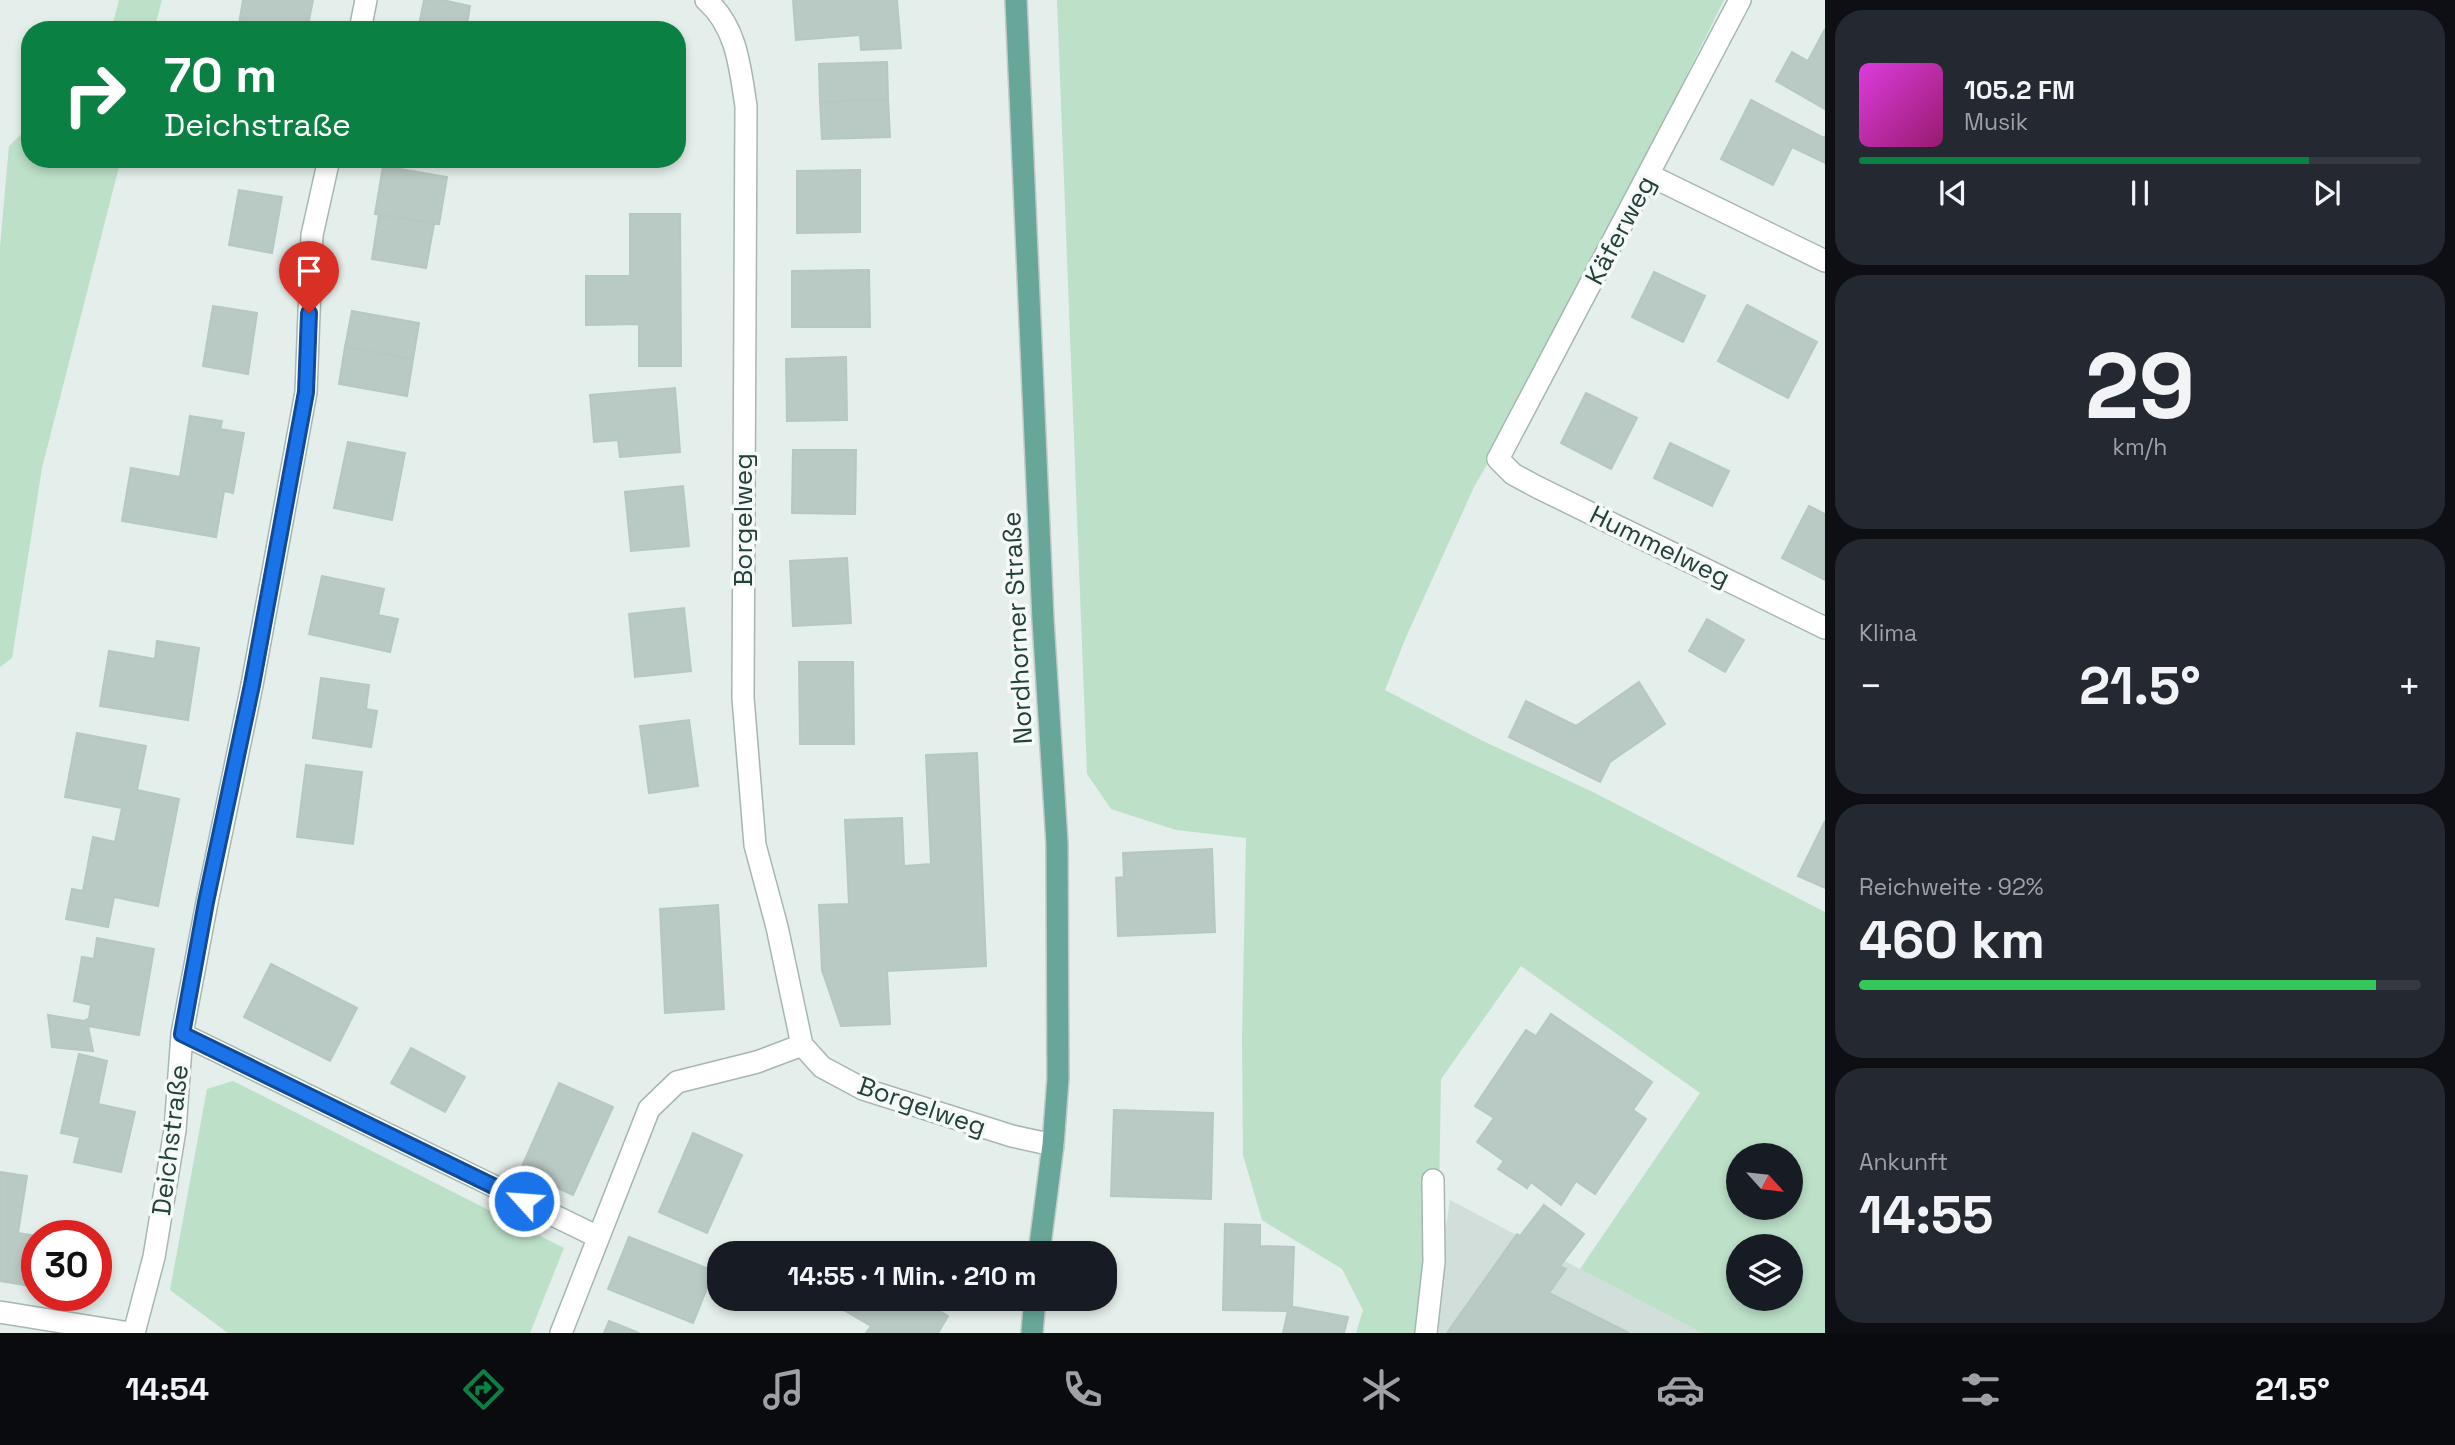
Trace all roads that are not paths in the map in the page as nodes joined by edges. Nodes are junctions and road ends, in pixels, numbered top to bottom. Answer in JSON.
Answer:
{"nodes":[{"id":1,"x":366,"y":0,"type":"edge"},
{"id":2,"x":706,"y":0,"type":"edge"},
{"id":3,"x":1016,"y":0,"type":"edge"},
{"id":4,"x":1740,"y":0,"type":"edge"},
{"id":5,"x":362,"y":21,"type":"edge"},
{"id":6,"x":327,"y":168,"type":"edge"},
{"id":7,"x":1648,"y":175,"type":"junction"},
{"id":8,"x":1825,"y":261,"type":"edge"},
{"id":9,"x":1498,"y":459,"type":"joint"},
{"id":10,"x":1825,"y":628,"type":"edge"},
{"id":11,"x":182,"y":1034,"type":"junction"},
{"id":12,"x":802,"y":1045,"type":"junction"},
{"id":13,"x":1053,"y":1145,"type":"junction"},
{"id":14,"x":1433,"y":1180,"type":"dead end"},
{"id":15,"x":598,"y":1237,"type":"junction"},
{"id":16,"x":1041,"y":1241,"type":"edge"},
{"id":17,"x":1034,"y":1311,"type":"edge"},
{"id":18,"x":0,"y":1312,"type":"edge"},
{"id":19,"x":132,"y":1333,"type":"edge"},
{"id":20,"x":561,"y":1333,"type":"edge"},
{"id":21,"x":1032,"y":1333,"type":"edge"},
{"id":22,"x":1426,"y":1333,"type":"edge"}],
"edges":[{"from":1,"to":5,"type":"street"},
{"from":2,"to":12,"type":"street","name":"Borgelweg"},
{"from":3,"to":13,"type":"main road","name":"Nordhorner Straße"},
{"from":4,"to":7,"type":"street","name":"Käferweg"},
{"from":6,"to":11,"type":"street","name":"Deichstraße"},
{"from":7,"to":8,"type":"street"},
{"from":7,"to":9,"type":"street","name":"Käferweg"},
{"from":9,"to":10,"type":"street","name":"Hummelweg"},
{"from":11,"to":15,"type":"street"},
{"from":11,"to":19,"type":"street","name":"Deichstraße"},
{"from":12,"to":13,"type":"street","name":"Borgelweg"},
{"from":12,"to":15,"type":"street"},
{"from":13,"to":16,"type":"main road","name":"Nordhorner Straße"},
{"from":14,"to":22,"type":"street"},
{"from":15,"to":20,"type":"street"},
{"from":17,"to":21,"type":"main road"},
{"from":18,"to":19,"type":"street"}]}
